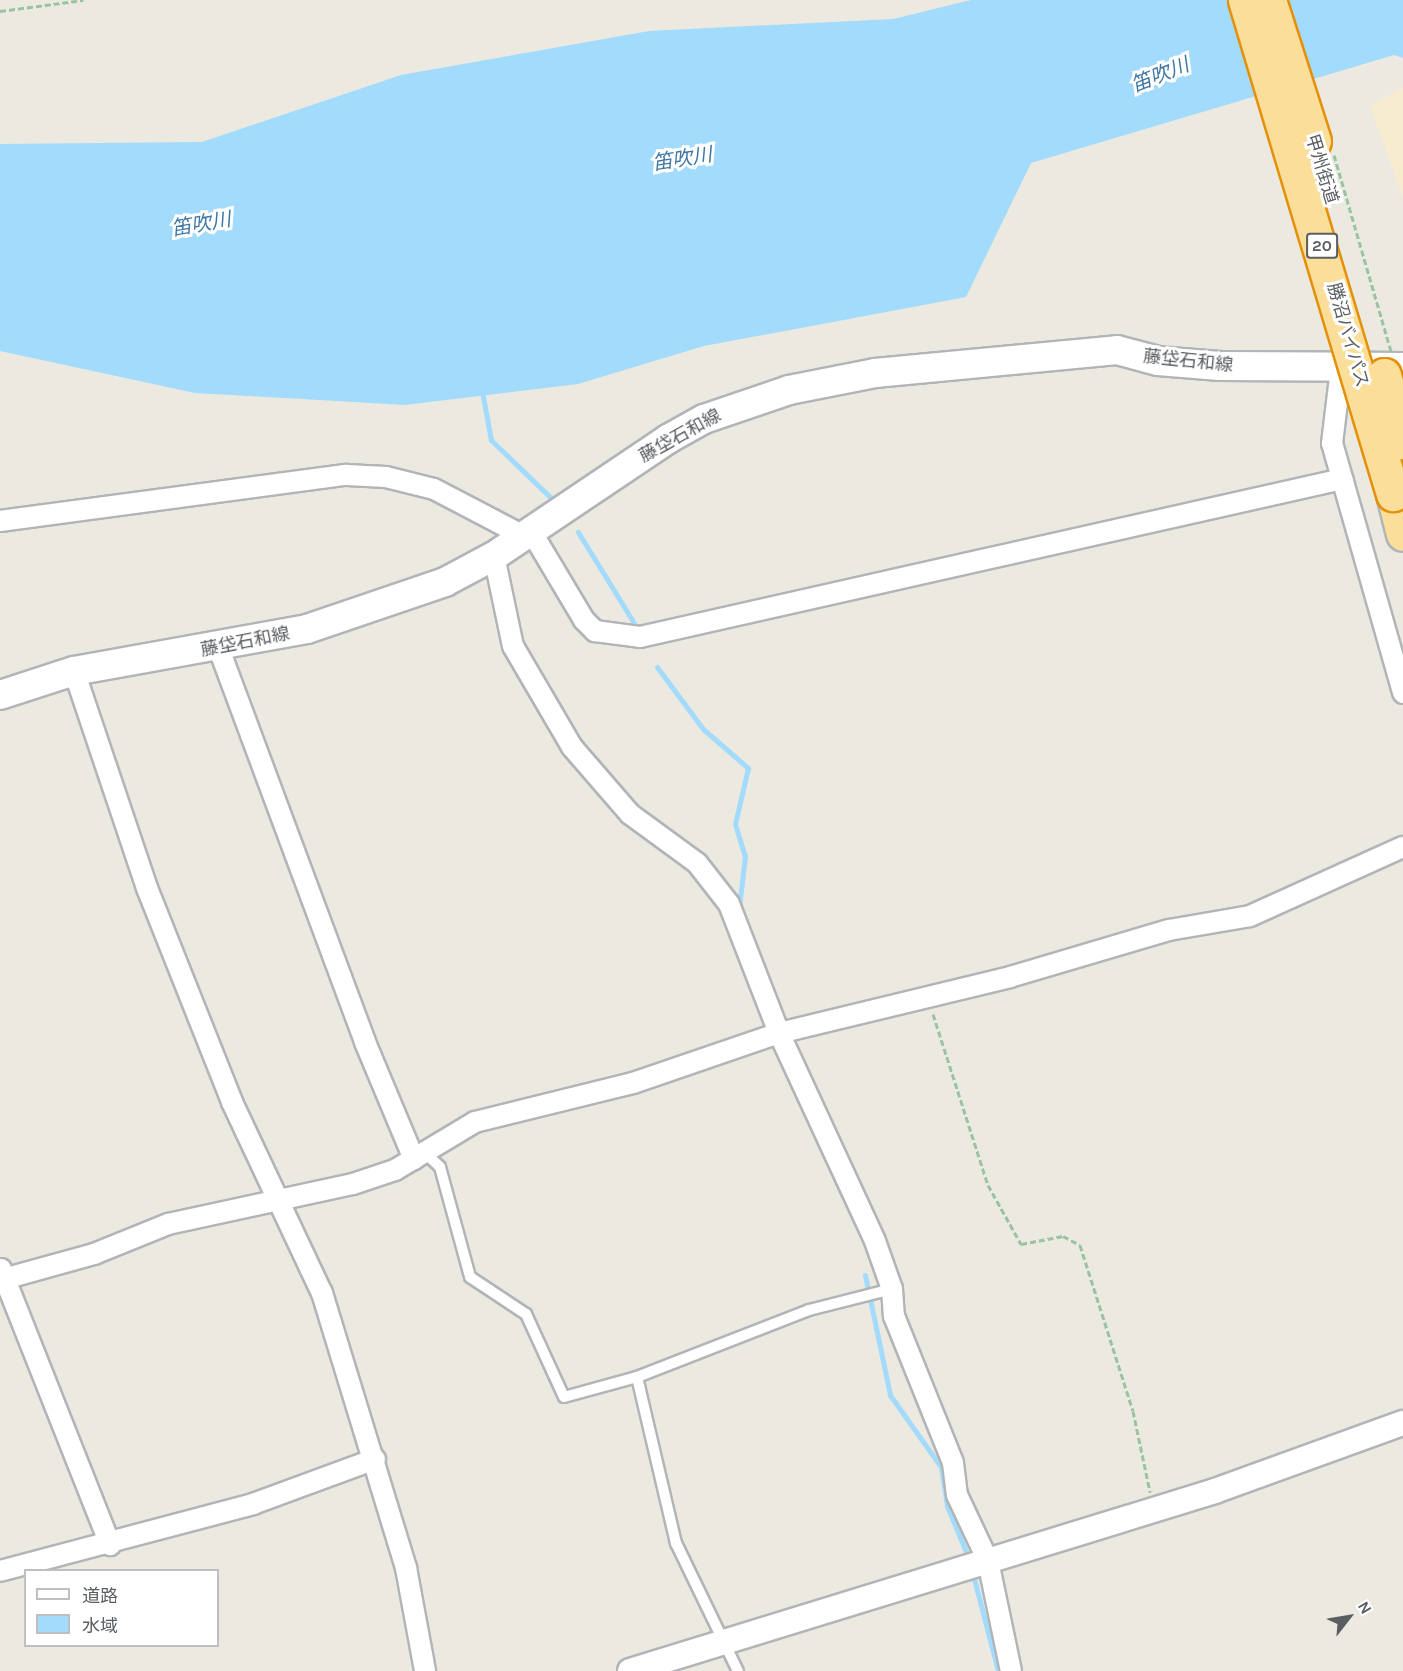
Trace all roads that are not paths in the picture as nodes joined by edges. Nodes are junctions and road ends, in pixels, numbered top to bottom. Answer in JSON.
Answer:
{"nodes":[{"id":1,"x":1245,"y":0,"type":"edge"},
{"id":2,"x":1269,"y":0,"type":"edge"},
{"id":3,"x":1398,"y":364,"type":"edge"},
{"id":4,"x":1341,"y":369,"type":"junction"},
{"id":5,"x":1403,"y":442,"type":"edge"},
{"id":6,"x":1342,"y":479,"type":"junction"},
{"id":7,"x":0,"y":521,"type":"edge"},
{"id":8,"x":530,"y":532,"type":"junction"},
{"id":9,"x":1403,"y":534,"type":"edge"},
{"id":10,"x":494,"y":556,"type":"junction"},
{"id":11,"x":219,"y":649,"type":"junction"},
{"id":12,"x":74,"y":671,"type":"junction"},
{"id":13,"x":1403,"y":693,"type":"edge"},
{"id":14,"x":0,"y":695,"type":"edge"},
{"id":15,"x":1403,"y":847,"type":"edge"},
{"id":16,"x":779,"y":1033,"type":"junction"},
{"id":17,"x":419,"y":1156,"type":"junction"},
{"id":18,"x":277,"y":1205,"type":"junction"},
{"id":19,"x":2,"y":1275,"type":"edge"},
{"id":20,"x":884,"y":1290,"type":"junction"},
{"id":21,"x":637,"y":1377,"type":"junction"},
{"id":22,"x":1403,"y":1423,"type":"edge"},
{"id":23,"x":375,"y":1459,"type":"junction"},
{"id":24,"x":110,"y":1545,"type":"junction"},
{"id":25,"x":976,"y":1565,"type":"junction"},
{"id":26,"x":0,"y":1571,"type":"edge"},
{"id":27,"x":722,"y":1643,"type":"junction"},
{"id":28,"x":425,"y":1671,"type":"edge"},
{"id":29,"x":630,"y":1671,"type":"edge"},
{"id":30,"x":738,"y":1671,"type":"edge"},
{"id":31,"x":1011,"y":1671,"type":"edge"}],
"edges":[{"from":1,"to":9,"type":"highway","name":"勝沼バイパス","number":"20","bridge":true},
{"from":2,"to":5,"type":"highway","name":"甲州街道","number":"20","bridge":true},
{"from":3,"to":4,"type":"main road","name":"藤垈石和線"},
{"from":4,"to":6,"type":"street"},
{"from":4,"to":8,"type":"main road","name":"藤垈石和線"},
{"from":6,"to":8,"type":"street"},
{"from":6,"to":13,"type":"street"},
{"from":7,"to":8,"type":"street"},
{"from":8,"to":10,"type":"main road","name":"藤垈石和線"},
{"from":10,"to":11,"type":"main road","name":"藤垈石和線"},
{"from":10,"to":16,"type":"street"},
{"from":11,"to":12,"type":"main road","name":"藤垈石和線"},
{"from":11,"to":17,"type":"street"},
{"from":12,"to":14,"type":"main road","name":"藤垈石和線"},
{"from":12,"to":18,"type":"street"},
{"from":15,"to":16,"type":"street"},
{"from":16,"to":17,"type":"street"},
{"from":16,"to":20,"type":"street"},
{"from":17,"to":18,"type":"street"},
{"from":17,"to":21,"type":"lane"},
{"from":18,"to":19,"type":"street"},
{"from":18,"to":23,"type":"street"},
{"from":19,"to":24,"type":"street"},
{"from":20,"to":21,"type":"lane"},
{"from":20,"to":25,"type":"street"},
{"from":21,"to":27,"type":"lane"},
{"from":22,"to":25,"type":"street"},
{"from":23,"to":24,"type":"street"},
{"from":23,"to":28,"type":"street"},
{"from":24,"to":26,"type":"street"},
{"from":25,"to":27,"type":"street"},
{"from":25,"to":31,"type":"street"},
{"from":27,"to":29,"type":"street"},
{"from":27,"to":30,"type":"lane"}]}
